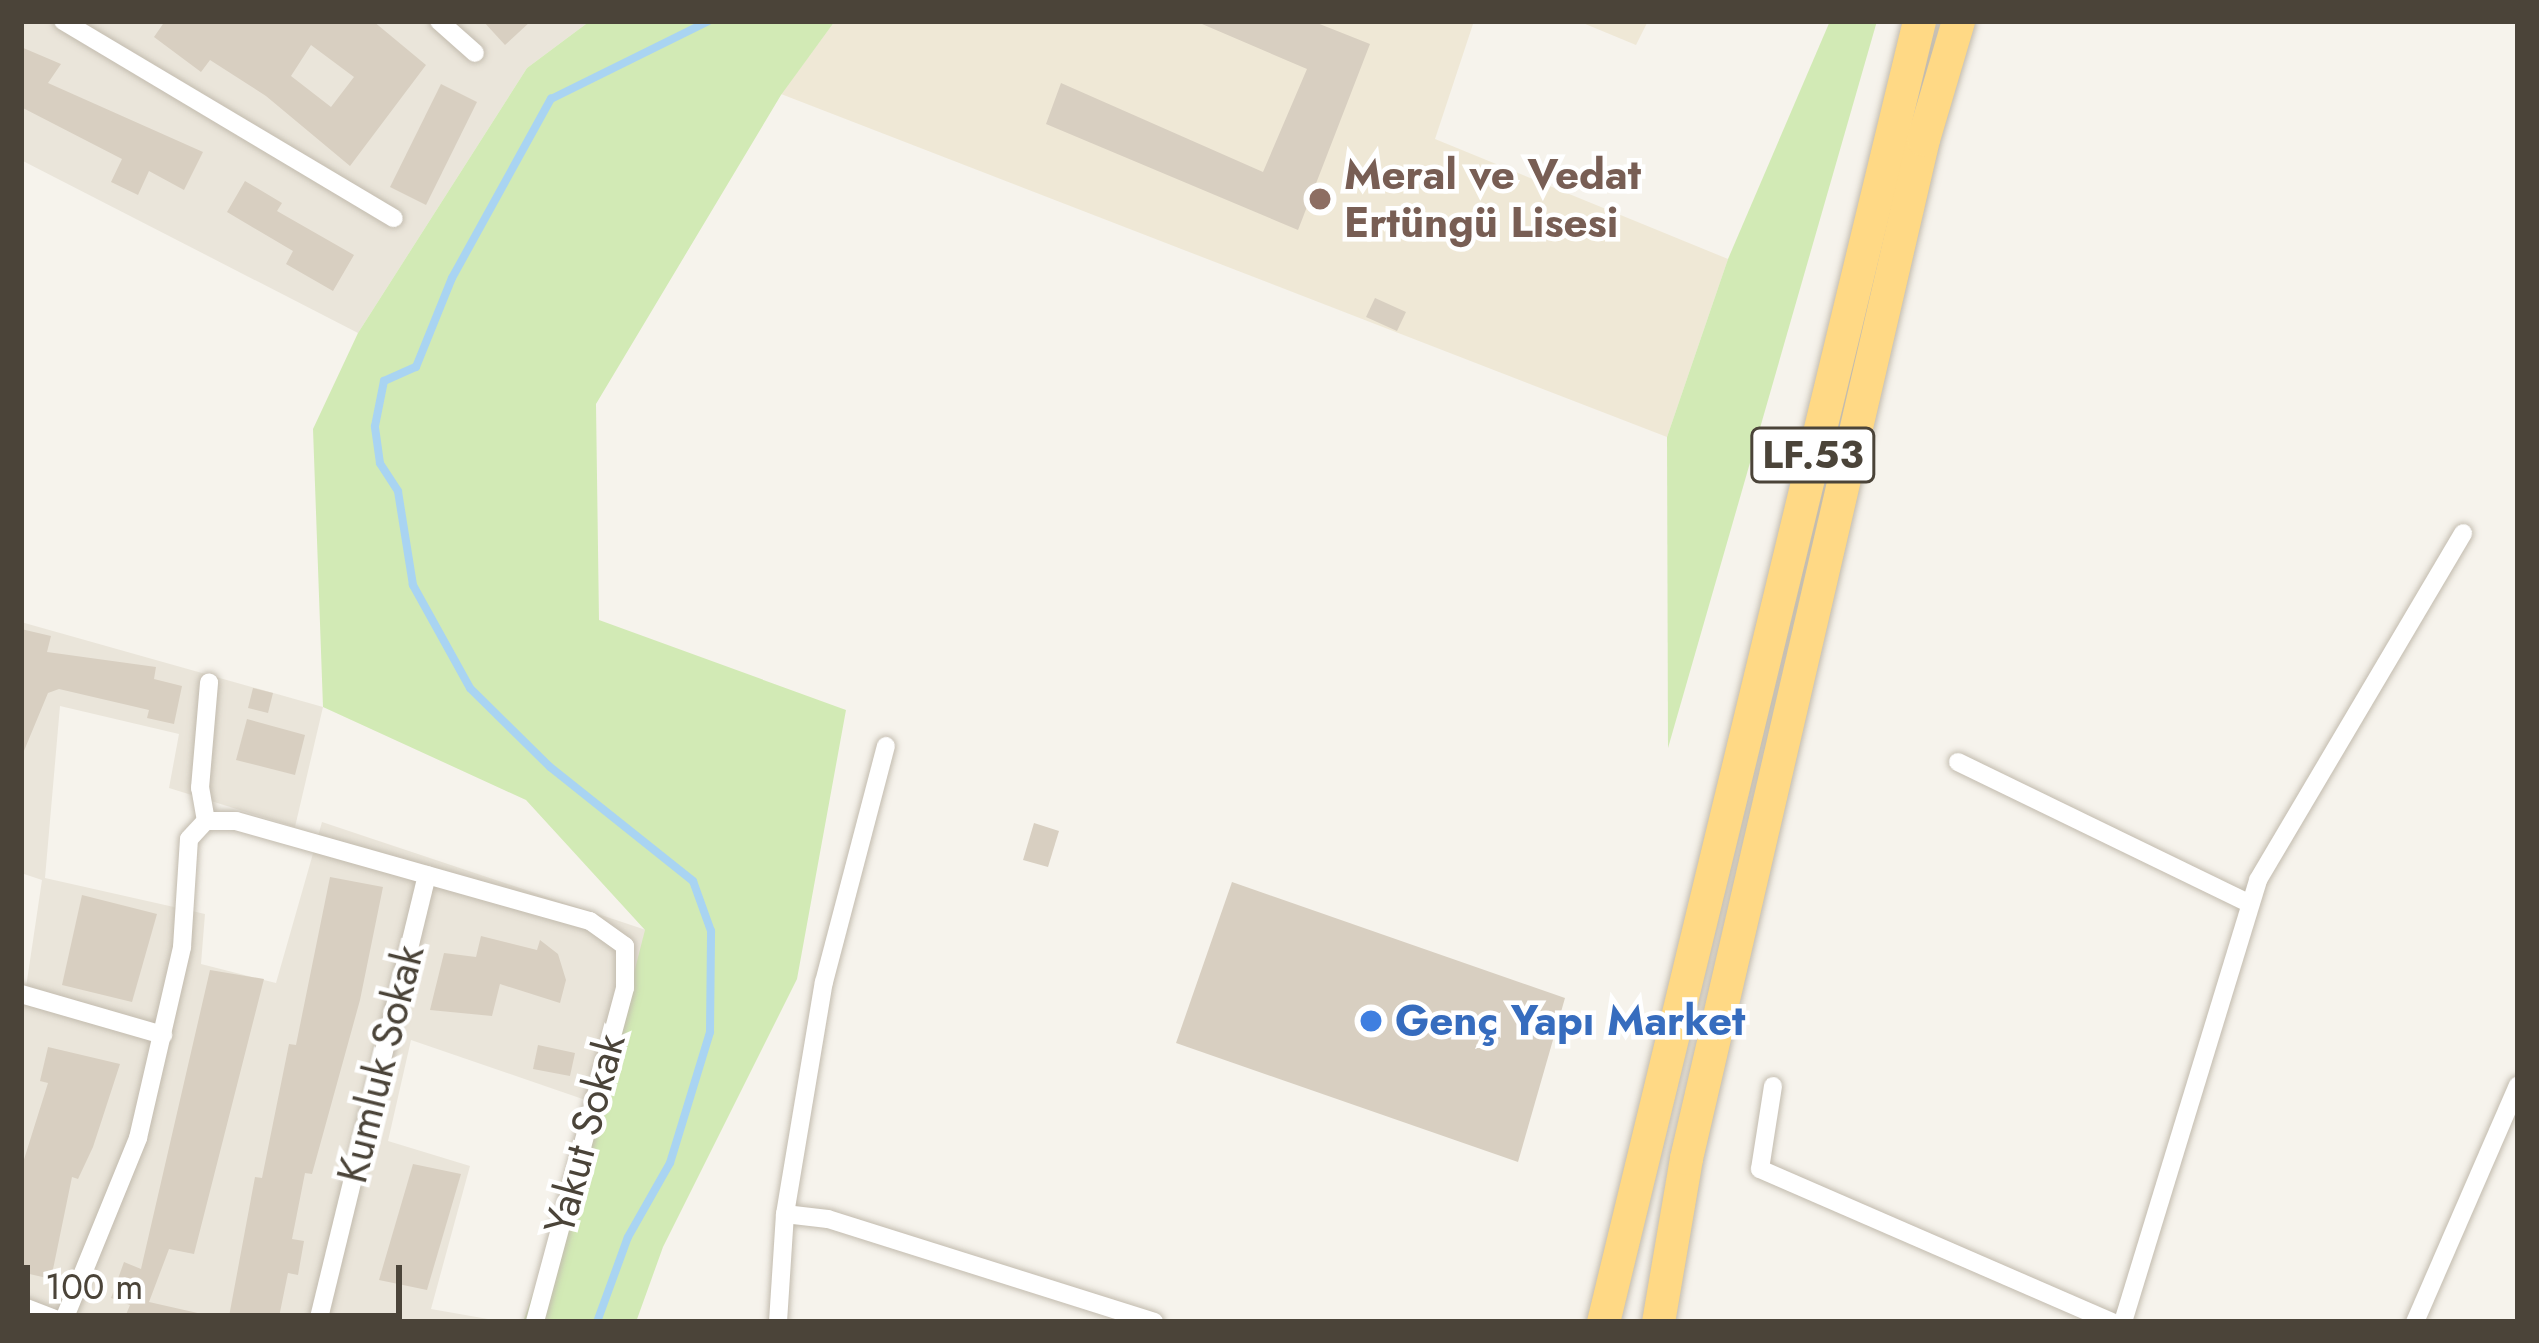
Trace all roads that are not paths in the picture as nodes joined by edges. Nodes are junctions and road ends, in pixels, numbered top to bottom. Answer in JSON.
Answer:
{"nodes":[{"id":1,"x":63,"y":21,"type":"edge"},
{"id":2,"x":439,"y":21,"type":"edge"},
{"id":3,"x":1919,"y":21,"type":"edge"},
{"id":4,"x":1958,"y":21,"type":"edge"},
{"id":5,"x":475,"y":52,"type":"dead end"},
{"id":6,"x":394,"y":218,"type":"dead end"},
{"id":7,"x":2463,"y":533,"type":"dead end"},
{"id":8,"x":209,"y":682,"type":"dead end"},
{"id":9,"x":886,"y":746,"type":"dead end"},
{"id":10,"x":1958,"y":762,"type":"dead end"},
{"id":11,"x":206,"y":821,"type":"junction"},
{"id":12,"x":427,"y":875,"type":"junction"},
{"id":13,"x":2249,"y":903,"type":"junction"},
{"id":14,"x":21,"y":994,"type":"edge"},
{"id":15,"x":163,"y":1035,"type":"junction"},
{"id":16,"x":2518,"y":1085,"type":"edge"},
{"id":17,"x":1774,"y":1086,"type":"dead end"},
{"id":18,"x":785,"y":1214,"type":"junction"},
{"id":19,"x":21,"y":1306,"type":"edge"},
{"id":20,"x":63,"y":1322,"type":"edge"},
{"id":21,"x":318,"y":1322,"type":"edge"},
{"id":22,"x":535,"y":1322,"type":"edge"},
{"id":23,"x":778,"y":1322,"type":"edge"},
{"id":24,"x":1154,"y":1322,"type":"edge"},
{"id":25,"x":1603,"y":1322,"type":"edge"},
{"id":26,"x":1658,"y":1322,"type":"edge"},
{"id":27,"x":2112,"y":1322,"type":"edge"},
{"id":28,"x":2123,"y":1322,"type":"edge"},
{"id":29,"x":2415,"y":1322,"type":"edge"}],
"edges":[{"from":1,"to":6,"type":"street"},
{"from":2,"to":5,"type":"street"},
{"from":3,"to":25,"type":"highway","number":"LF.53"},
{"from":4,"to":26,"type":"highway","number":"LF.53"},
{"from":7,"to":13,"type":"street"},
{"from":8,"to":11,"type":"street"},
{"from":9,"to":18,"type":"street"},
{"from":10,"to":13,"type":"street"},
{"from":11,"to":12,"type":"street"},
{"from":11,"to":15,"type":"street"},
{"from":12,"to":21,"type":"street","name":"Kumluk Sokak"},
{"from":12,"to":22,"type":"street","name":"Yakut Sokak"},
{"from":13,"to":28,"type":"street"},
{"from":14,"to":15,"type":"street"},
{"from":15,"to":20,"type":"street"},
{"from":16,"to":29,"type":"street"},
{"from":17,"to":27,"type":"street"},
{"from":18,"to":23,"type":"street"},
{"from":18,"to":24,"type":"street"},
{"from":19,"to":20,"type":"street"}]}
